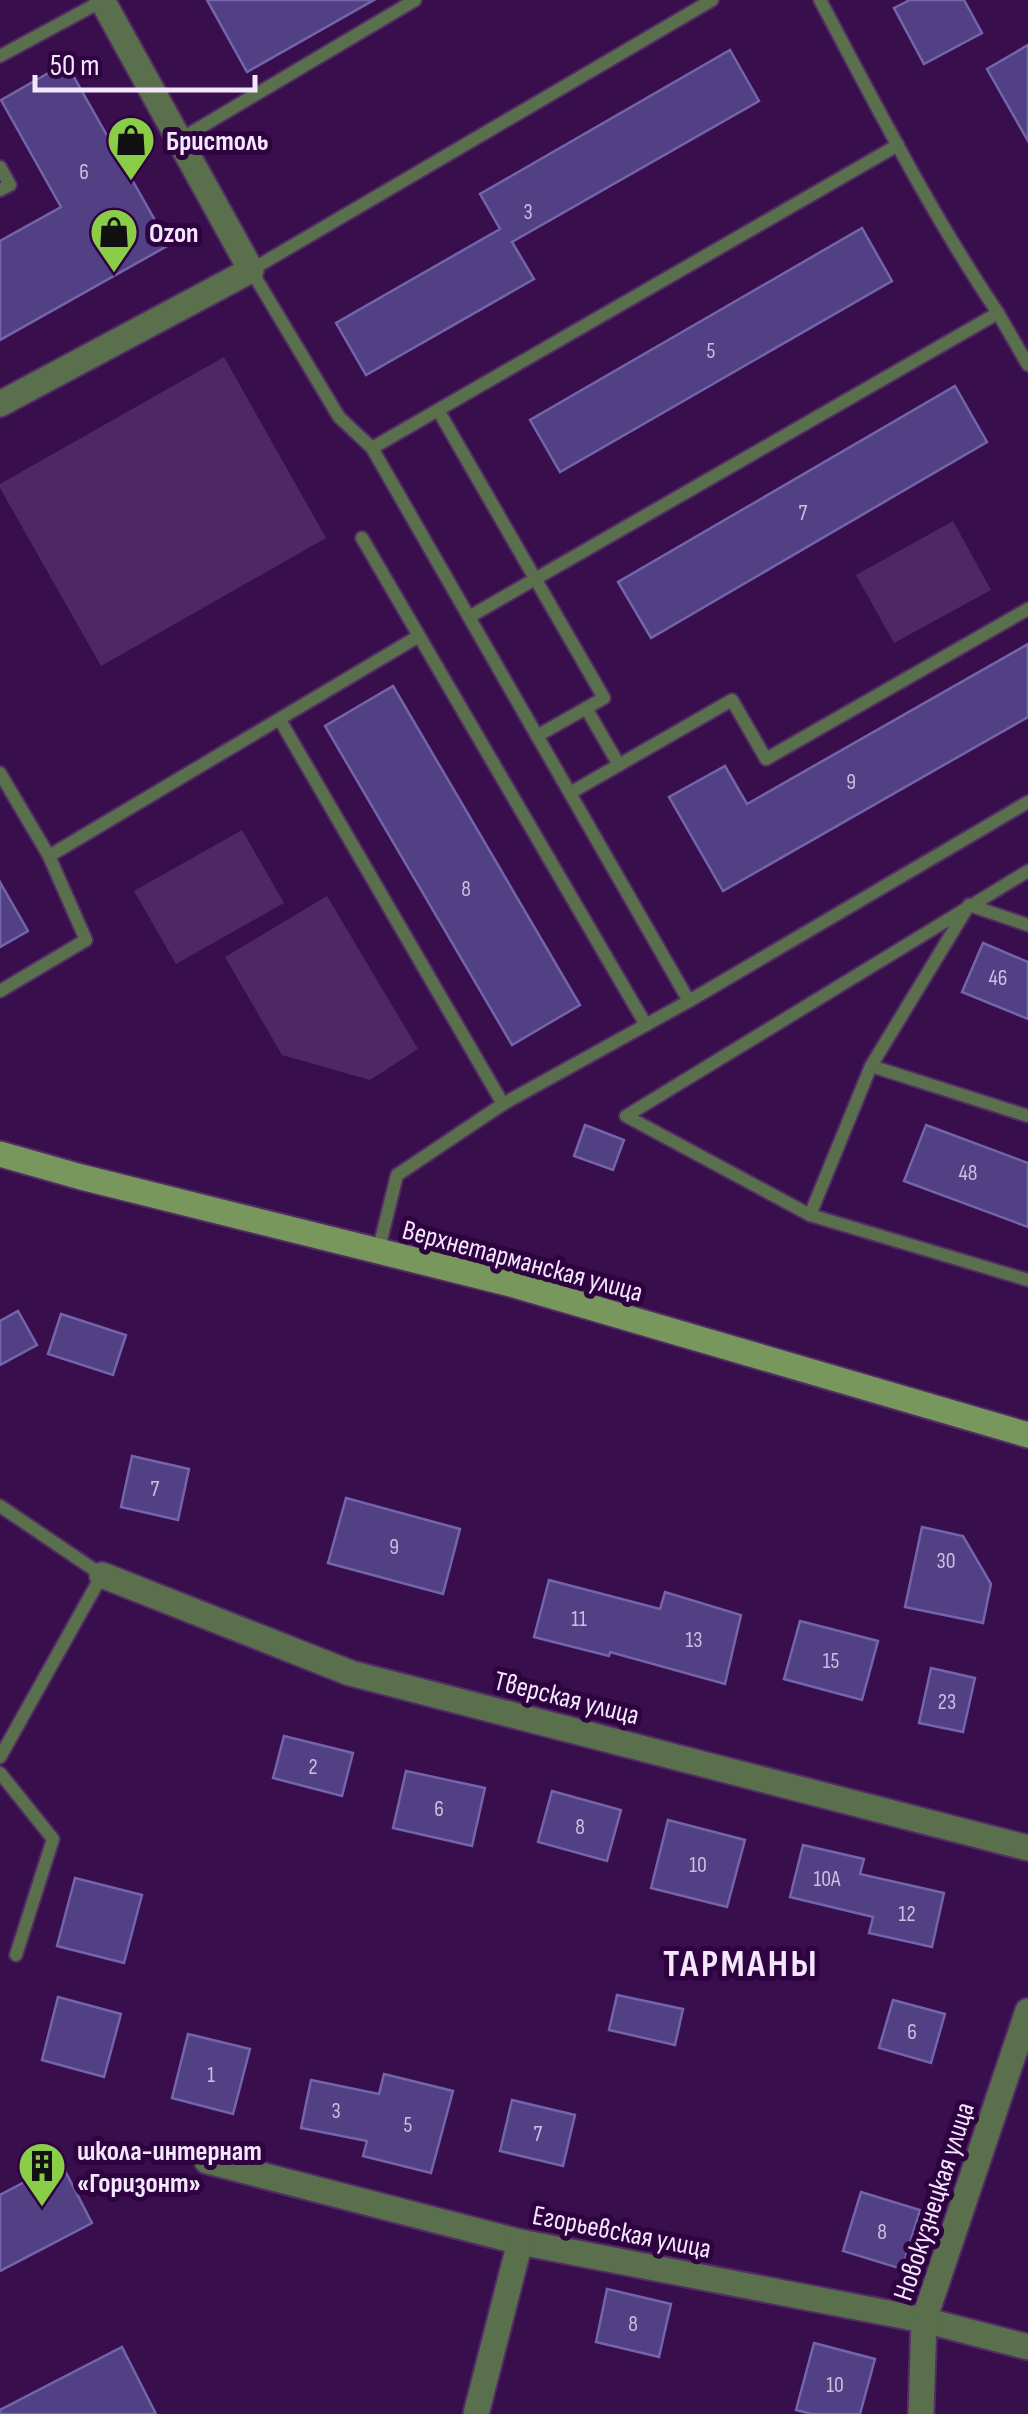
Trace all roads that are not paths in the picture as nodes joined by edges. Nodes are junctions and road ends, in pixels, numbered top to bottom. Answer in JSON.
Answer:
{"nodes":[{"id":1,"x":102,"y":0,"type":"edge"},
{"id":2,"x":415,"y":0,"type":"edge"},
{"id":3,"x":712,"y":0,"type":"edge"},
{"id":4,"x":820,"y":0,"type":"edge"},
{"id":5,"x":0,"y":56,"type":"edge"},
{"id":6,"x":179,"y":140,"type":"junction"},
{"id":7,"x":898,"y":146,"type":"junction"},
{"id":8,"x":0,"y":167,"type":"edge"},
{"id":9,"x":0,"y":190,"type":"edge"},
{"id":10,"x":251,"y":270,"type":"junction"},
{"id":11,"x":998,"y":313,"type":"junction"},
{"id":12,"x":1028,"y":365,"type":"edge"},
{"id":13,"x":0,"y":404,"type":"edge"},
{"id":14,"x":438,"y":410,"type":"junction"},
{"id":15,"x":372,"y":448,"type":"junction"},
{"id":16,"x":362,"y":538,"type":"dead end"},
{"id":17,"x":535,"y":579,"type":"junction"},
{"id":18,"x":1028,"y":608,"type":"edge"},
{"id":19,"x":469,"y":618,"type":"junction"},
{"id":20,"x":420,"y":636,"type":"junction"},
{"id":21,"x":586,"y":708,"type":"junction"},
{"id":22,"x":280,"y":720,"type":"junction"},
{"id":23,"x":537,"y":736,"type":"junction"},
{"id":24,"x":618,"y":765,"type":"junction"},
{"id":25,"x":0,"y":772,"type":"edge"},
{"id":26,"x":570,"y":793,"type":"junction"},
{"id":27,"x":1028,"y":802,"type":"edge"},
{"id":28,"x":50,"y":856,"type":"junction"},
{"id":29,"x":1028,"y":870,"type":"edge"},
{"id":30,"x":969,"y":905,"type":"junction"},
{"id":31,"x":1028,"y":925,"type":"edge"},
{"id":32,"x":0,"y":991,"type":"edge"},
{"id":33,"x":689,"y":1001,"type":"junction"},
{"id":34,"x":646,"y":1024,"type":"junction"},
{"id":35,"x":872,"y":1066,"type":"junction"},
{"id":36,"x":503,"y":1104,"type":"junction"},
{"id":37,"x":1028,"y":1116,"type":"edge"},
{"id":38,"x":0,"y":1154,"type":"edge"},
{"id":39,"x":810,"y":1215,"type":"junction"},
{"id":40,"x":378,"y":1252,"type":"junction"},
{"id":41,"x":1028,"y":1280,"type":"edge"},
{"id":42,"x":1028,"y":1435,"type":"edge"},
{"id":43,"x":0,"y":1506,"type":"edge"},
{"id":44,"x":102,"y":1575,"type":"junction"},
{"id":45,"x":0,"y":1757,"type":"edge"},
{"id":46,"x":0,"y":1773,"type":"edge"},
{"id":47,"x":1028,"y":1848,"type":"edge"},
{"id":48,"x":16,"y":1956,"type":"dead end"},
{"id":49,"x":1028,"y":2011,"type":"edge"},
{"id":50,"x":206,"y":2160,"type":"dead end"},
{"id":51,"x":520,"y":2242,"type":"junction"},
{"id":52,"x":924,"y":2320,"type":"junction"},
{"id":53,"x":1028,"y":2348,"type":"edge"},
{"id":54,"x":476,"y":2414,"type":"edge"},
{"id":55,"x":921,"y":2414,"type":"edge"}],
"edges":[{"from":1,"to":5,"type":"lane"},
{"from":1,"to":6,"type":"street"},
{"from":2,"to":6,"type":"lane"},
{"from":3,"to":10,"type":"lane"},
{"from":4,"to":7,"type":"lane"},
{"from":6,"to":10,"type":"street"},
{"from":7,"to":11,"type":"lane"},
{"from":7,"to":14,"type":"lane"},
{"from":8,"to":9,"type":"lane"},
{"from":10,"to":13,"type":"street"},
{"from":10,"to":15,"type":"lane"},
{"from":11,"to":12,"type":"lane"},
{"from":11,"to":17,"type":"lane"},
{"from":14,"to":15,"type":"lane"},
{"from":14,"to":17,"type":"lane"},
{"from":15,"to":19,"type":"lane"},
{"from":16,"to":20,"type":"lane"},
{"from":17,"to":19,"type":"lane"},
{"from":17,"to":21,"type":"lane"},
{"from":18,"to":24,"type":"lane"},
{"from":19,"to":23,"type":"lane"},
{"from":20,"to":22,"type":"lane"},
{"from":20,"to":34,"type":"lane"},
{"from":21,"to":23,"type":"lane"},
{"from":21,"to":24,"type":"lane"},
{"from":22,"to":28,"type":"lane"},
{"from":22,"to":36,"type":"lane"},
{"from":23,"to":26,"type":"lane"},
{"from":24,"to":26,"type":"lane"},
{"from":25,"to":28,"type":"lane"},
{"from":26,"to":33,"type":"lane"},
{"from":27,"to":33,"type":"lane"},
{"from":28,"to":32,"type":"lane"},
{"from":29,"to":30,"type":"lane"},
{"from":30,"to":31,"type":"lane"},
{"from":30,"to":35,"type":"lane"},
{"from":30,"to":39,"type":"lane"},
{"from":33,"to":34,"type":"lane"},
{"from":34,"to":36,"type":"lane"},
{"from":35,"to":37,"type":"lane"},
{"from":35,"to":39,"type":"lane"},
{"from":36,"to":40,"type":"lane"},
{"from":38,"to":40,"type":"street","name":"Верхнетарманская улица"},
{"from":39,"to":41,"type":"lane"},
{"from":40,"to":42,"type":"street","name":"Верхнетарманская улица"},
{"from":43,"to":44,"type":"lane"},
{"from":44,"to":45,"type":"lane"},
{"from":44,"to":47,"type":"street","name":"Тверская улица"},
{"from":46,"to":48,"type":"lane"},
{"from":49,"to":52,"type":"street","name":"Новокузнецкая улица"},
{"from":50,"to":51,"type":"street","name":"Егорьевская улица"},
{"from":51,"to":52,"type":"street","name":"Егорьевская улица"},
{"from":51,"to":54,"type":"street"},
{"from":52,"to":53,"type":"street","name":"Егорьевская улица"},
{"from":52,"to":55,"type":"street","name":"Новокузнецкая улица"}]}
